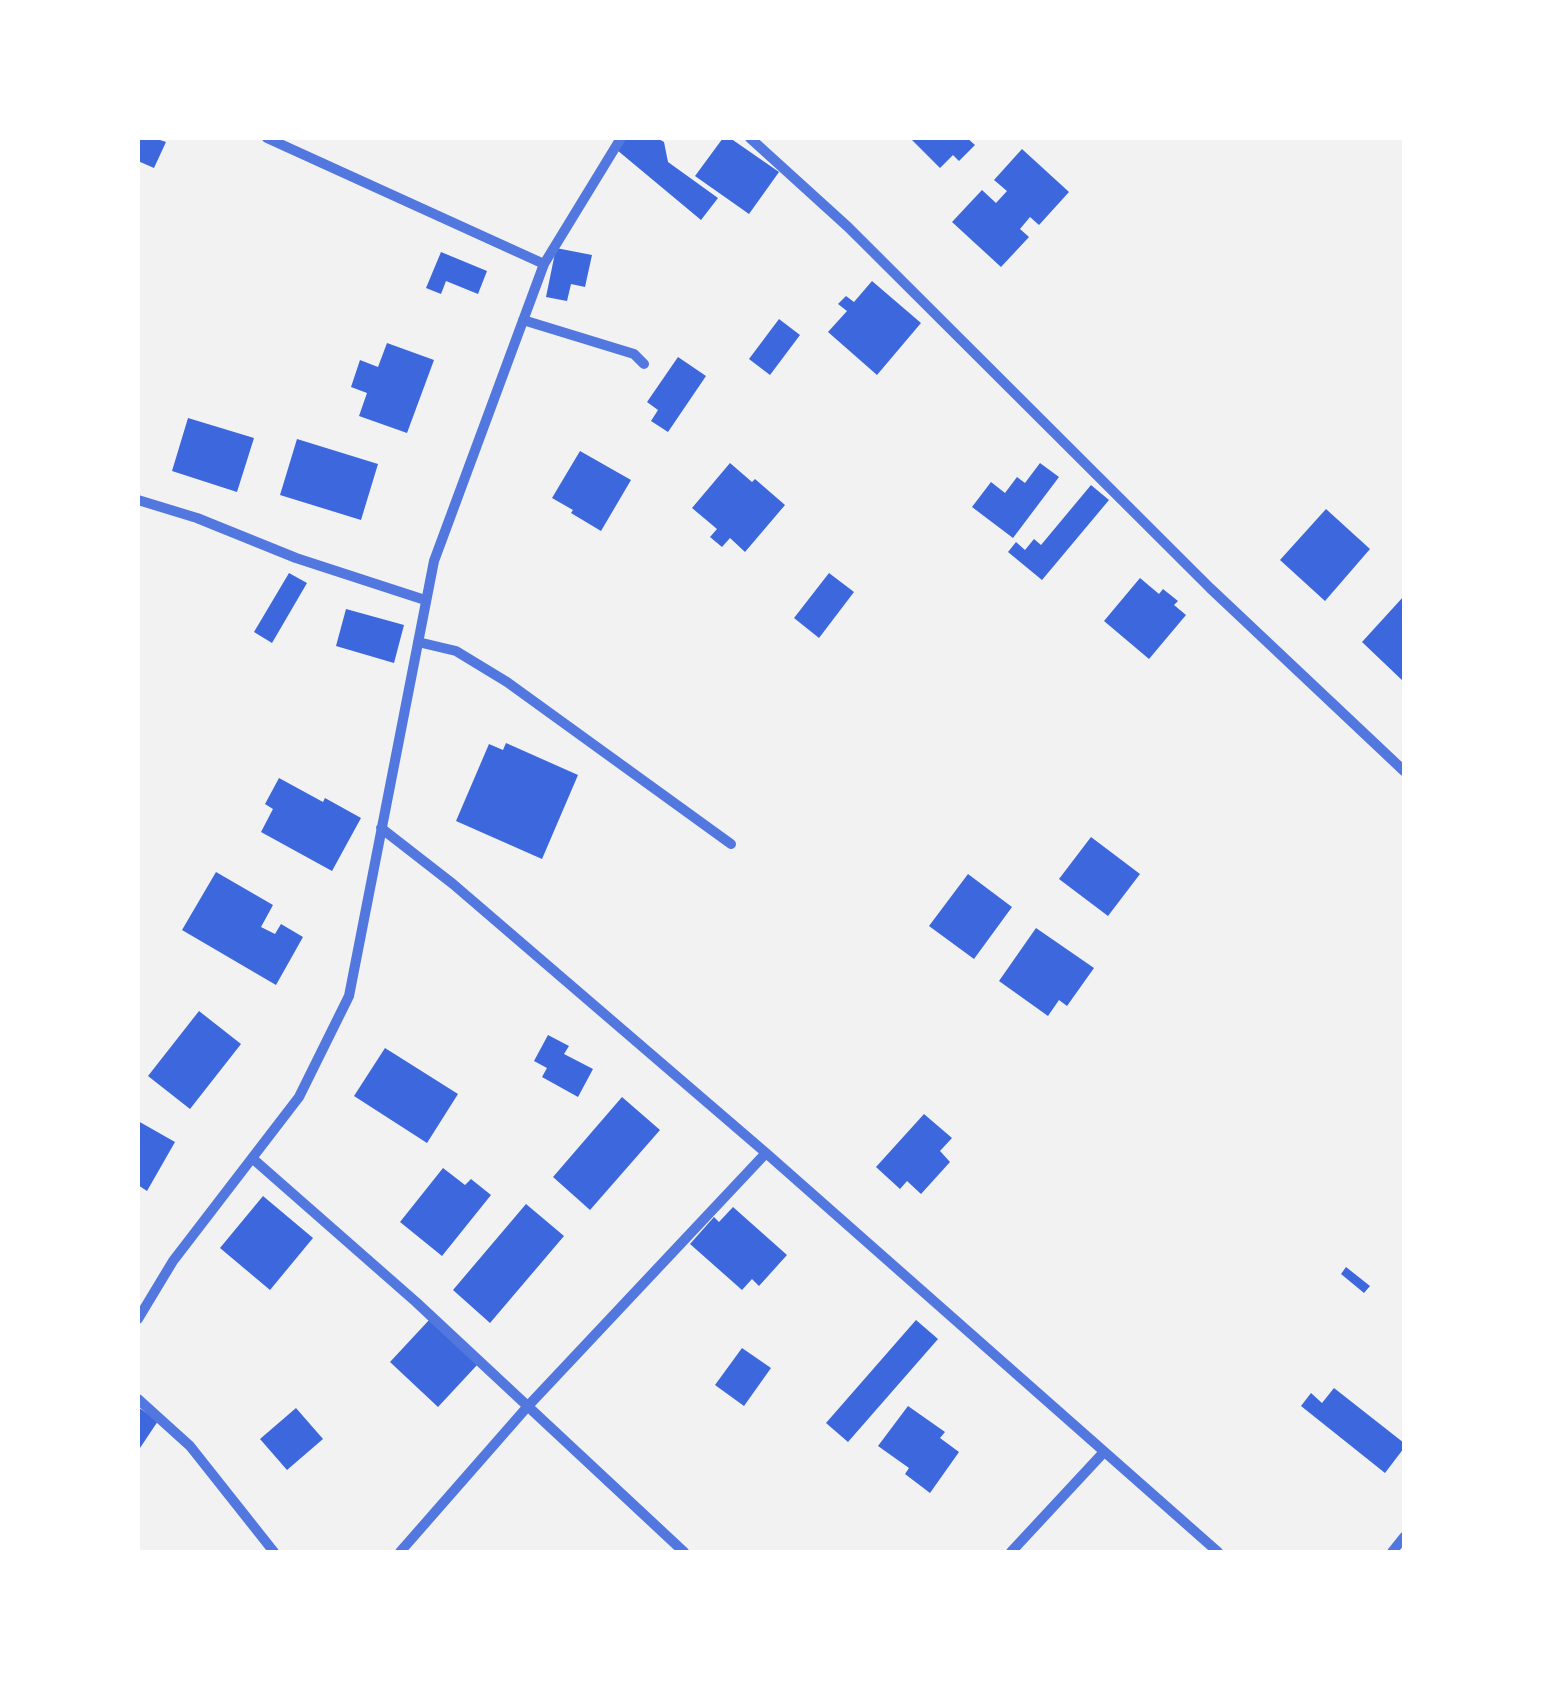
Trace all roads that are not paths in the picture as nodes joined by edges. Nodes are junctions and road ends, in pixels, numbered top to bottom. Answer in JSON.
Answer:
{"nodes":[{"id":1,"x":267,"y":138,"type":"edge"},
{"id":2,"x":621,"y":138,"type":"edge"},
{"id":3,"x":750,"y":138,"type":"edge"},
{"id":4,"x":544,"y":264,"type":"junction"},
{"id":5,"x":523,"y":320,"type":"junction"},
{"id":6,"x":644,"y":364,"type":"dead end"},
{"id":7,"x":138,"y":500,"type":"edge"},
{"id":8,"x":425,"y":600,"type":"junction"},
{"id":9,"x":418,"y":642,"type":"junction"},
{"id":10,"x":1404,"y":772,"type":"edge"},
{"id":11,"x":381,"y":828,"type":"junction"},
{"id":12,"x":730,"y":844,"type":"dead end"},
{"id":13,"x":766,"y":1153,"type":"junction"},
{"id":14,"x":252,"y":1158,"type":"junction"},
{"id":15,"x":141,"y":1305,"type":"edge"},
{"id":16,"x":138,"y":1319,"type":"edge"},
{"id":17,"x":138,"y":1399,"type":"edge"},
{"id":18,"x":528,"y":1406,"type":"junction"},
{"id":19,"x":1104,"y":1452,"type":"junction"},
{"id":20,"x":1404,"y":1537,"type":"edge"},
{"id":21,"x":274,"y":1552,"type":"edge"},
{"id":22,"x":400,"y":1552,"type":"edge"},
{"id":23,"x":684,"y":1552,"type":"edge"},
{"id":24,"x":1011,"y":1552,"type":"edge"},
{"id":25,"x":1218,"y":1552,"type":"edge"},
{"id":26,"x":1392,"y":1552,"type":"edge"}],
"edges":[{"from":1,"to":4,"type":"street"},
{"from":2,"to":4,"type":"street"},
{"from":3,"to":10,"type":"street"},
{"from":4,"to":5,"type":"street"},
{"from":5,"to":6,"type":"street"},
{"from":5,"to":8,"type":"street"},
{"from":7,"to":8,"type":"street"},
{"from":8,"to":9,"type":"street"},
{"from":9,"to":11,"type":"street"},
{"from":9,"to":12,"type":"street"},
{"from":11,"to":13,"type":"street"},
{"from":11,"to":14,"type":"street"},
{"from":13,"to":18,"type":"street"},
{"from":13,"to":19,"type":"street"},
{"from":14,"to":15,"type":"street"},
{"from":14,"to":18,"type":"street"},
{"from":15,"to":16,"type":"street"},
{"from":17,"to":21,"type":"street"},
{"from":18,"to":22,"type":"street"},
{"from":18,"to":23,"type":"street"},
{"from":19,"to":24,"type":"street"},
{"from":19,"to":25,"type":"street"},
{"from":20,"to":26,"type":"street"}]}
